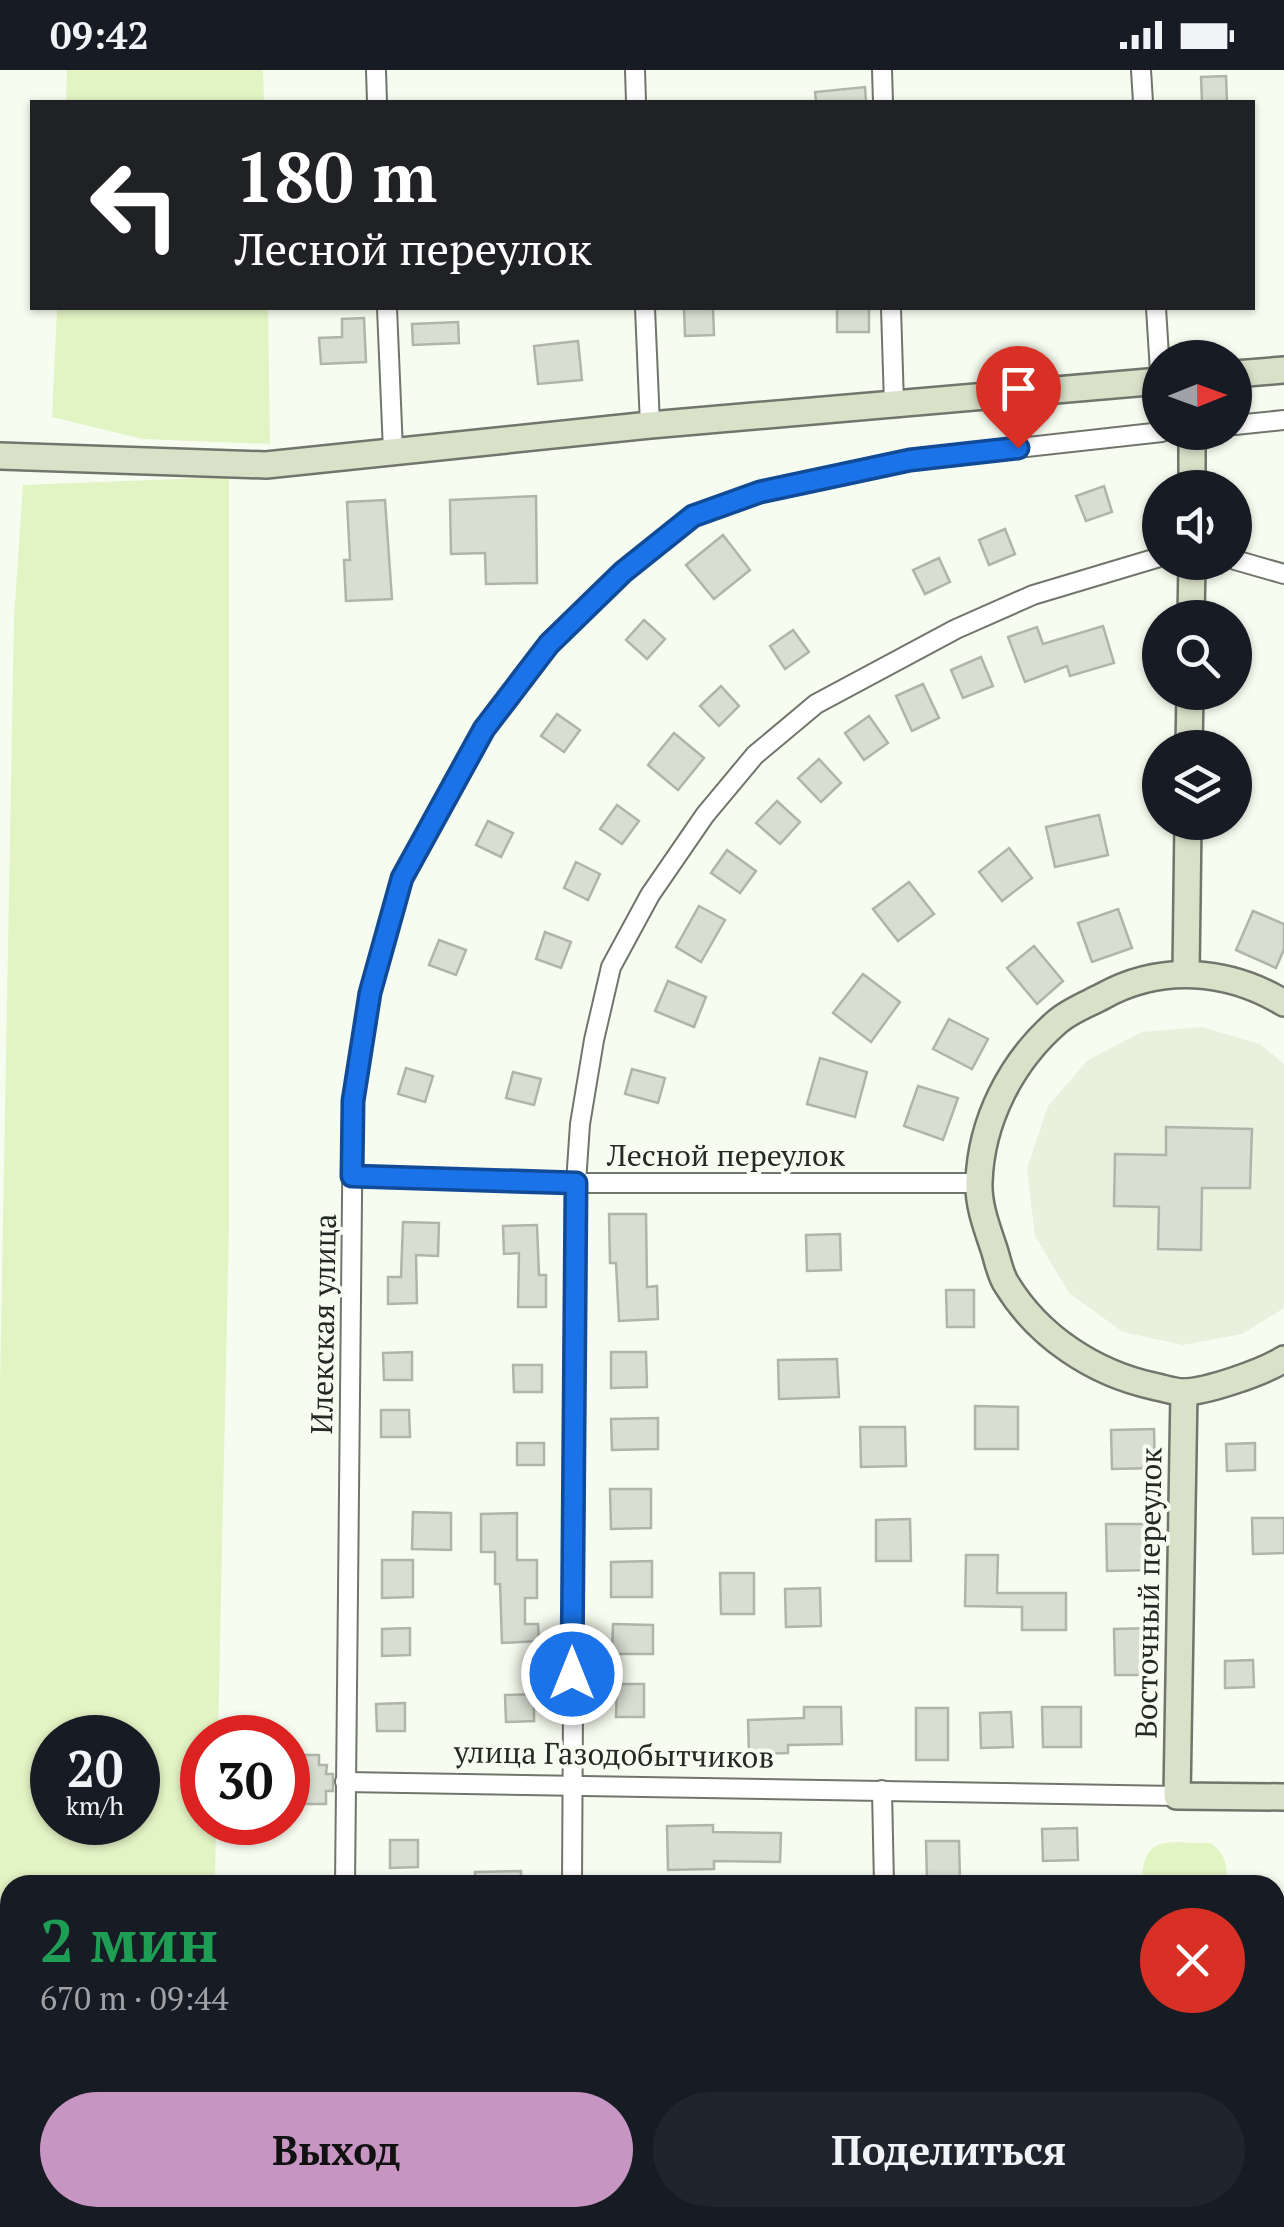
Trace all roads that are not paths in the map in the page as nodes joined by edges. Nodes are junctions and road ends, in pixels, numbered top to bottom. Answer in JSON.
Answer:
{"nodes":[{"id":1,"x":376,"y":70,"type":"edge"},
{"id":2,"x":635,"y":70,"type":"edge"},
{"id":3,"x":882,"y":70,"type":"edge"},
{"id":4,"x":1141,"y":70,"type":"edge"},
{"id":5,"x":378,"y":100,"type":"edge"},
{"id":6,"x":636,"y":100,"type":"edge"},
{"id":7,"x":883,"y":100,"type":"edge"},
{"id":8,"x":1143,"y":100,"type":"edge"},
{"id":9,"x":387,"y":310,"type":"edge"},
{"id":10,"x":645,"y":310,"type":"edge"},
{"id":11,"x":891,"y":310,"type":"edge"},
{"id":12,"x":1156,"y":310,"type":"edge"},
{"id":13,"x":1158,"y":340,"type":"edge"},
{"id":14,"x":1284,"y":370,"type":"edge"},
{"id":15,"x":1252,"y":373,"type":"edge"},
{"id":16,"x":1142,"y":383,"type":"edge"},
{"id":17,"x":894,"y":404,"type":"junction"},
{"id":18,"x":1284,"y":420,"type":"edge"},
{"id":19,"x":1252,"y":423,"type":"edge"},
{"id":20,"x":650,"y":425,"type":"junction"},
{"id":21,"x":1142,"y":434,"type":"edge"},
{"id":22,"x":394,"y":451,"type":"junction"},
{"id":23,"x":0,"y":456,"type":"edge"},
{"id":24,"x":1142,"y":562,"type":"edge"},
{"id":25,"x":1252,"y":565,"type":"edge"},
{"id":26,"x":1284,"y":574,"type":"edge"},
{"id":27,"x":1188,"y":840,"type":"edge"},
{"id":28,"x":1186,"y":972,"type":"junction"},
{"id":29,"x":1284,"y":1003,"type":"edge"},
{"id":30,"x":352,"y":1176,"type":"junction"},
{"id":31,"x":576,"y":1183,"type":"junction"},
{"id":32,"x":979,"y":1183,"type":"junction"},
{"id":33,"x":1284,"y":1360,"type":"edge"},
{"id":34,"x":1184,"y":1392,"type":"junction"},
{"id":35,"x":345,"y":1782,"type":"junction"},
{"id":36,"x":571,"y":1787,"type":"junction"},
{"id":37,"x":882,"y":1790,"type":"junction"},
{"id":38,"x":1177,"y":1796,"type":"junction"},
{"id":39,"x":1284,"y":1796,"type":"edge"},
{"id":40,"x":345,"y":1875,"type":"edge"},
{"id":41,"x":572,"y":1875,"type":"edge"},
{"id":42,"x":884,"y":1875,"type":"edge"}],
"edges":[{"from":1,"to":5,"type":"street"},
{"from":2,"to":6,"type":"street"},
{"from":3,"to":7,"type":"street"},
{"from":4,"to":8,"type":"street"},
{"from":9,"to":22,"type":"street"},
{"from":10,"to":20,"type":"street"},
{"from":11,"to":17,"type":"street"},
{"from":12,"to":13,"type":"street"},
{"from":14,"to":15,"type":"street"},
{"from":16,"to":17,"type":"street"},
{"from":17,"to":20,"type":"street"},
{"from":18,"to":19,"type":"street"},
{"from":20,"to":22,"type":"street"},
{"from":21,"to":30,"type":"street","name":"Илекская улица"},
{"from":22,"to":23,"type":"street"},
{"from":24,"to":31,"type":"street"},
{"from":25,"to":26,"type":"street"},
{"from":27,"to":28,"type":"street"},
{"from":28,"to":29,"type":"street"},
{"from":28,"to":32,"type":"street"},
{"from":30,"to":31,"type":"street","name":"Лесной переулок"},
{"from":30,"to":35,"type":"street","name":"Илекская улица"},
{"from":31,"to":32,"type":"street","name":"Лесной переулок"},
{"from":31,"to":36,"type":"street"},
{"from":32,"to":34,"type":"street"},
{"from":33,"to":34,"type":"street"},
{"from":34,"to":38,"type":"street","name":"Восточный переулок"},
{"from":35,"to":36,"type":"street","name":"улица Газодобытчиков"},
{"from":35,"to":40,"type":"street","name":"Илекская улица"},
{"from":36,"to":37,"type":"street","name":"улица Газодобытчиков"},
{"from":36,"to":41,"type":"street"},
{"from":37,"to":38,"type":"street","name":"улица Газодобытчиков"},
{"from":37,"to":42,"type":"street"},
{"from":38,"to":39,"type":"street","name":"улица Газодобытчиков"}]}
